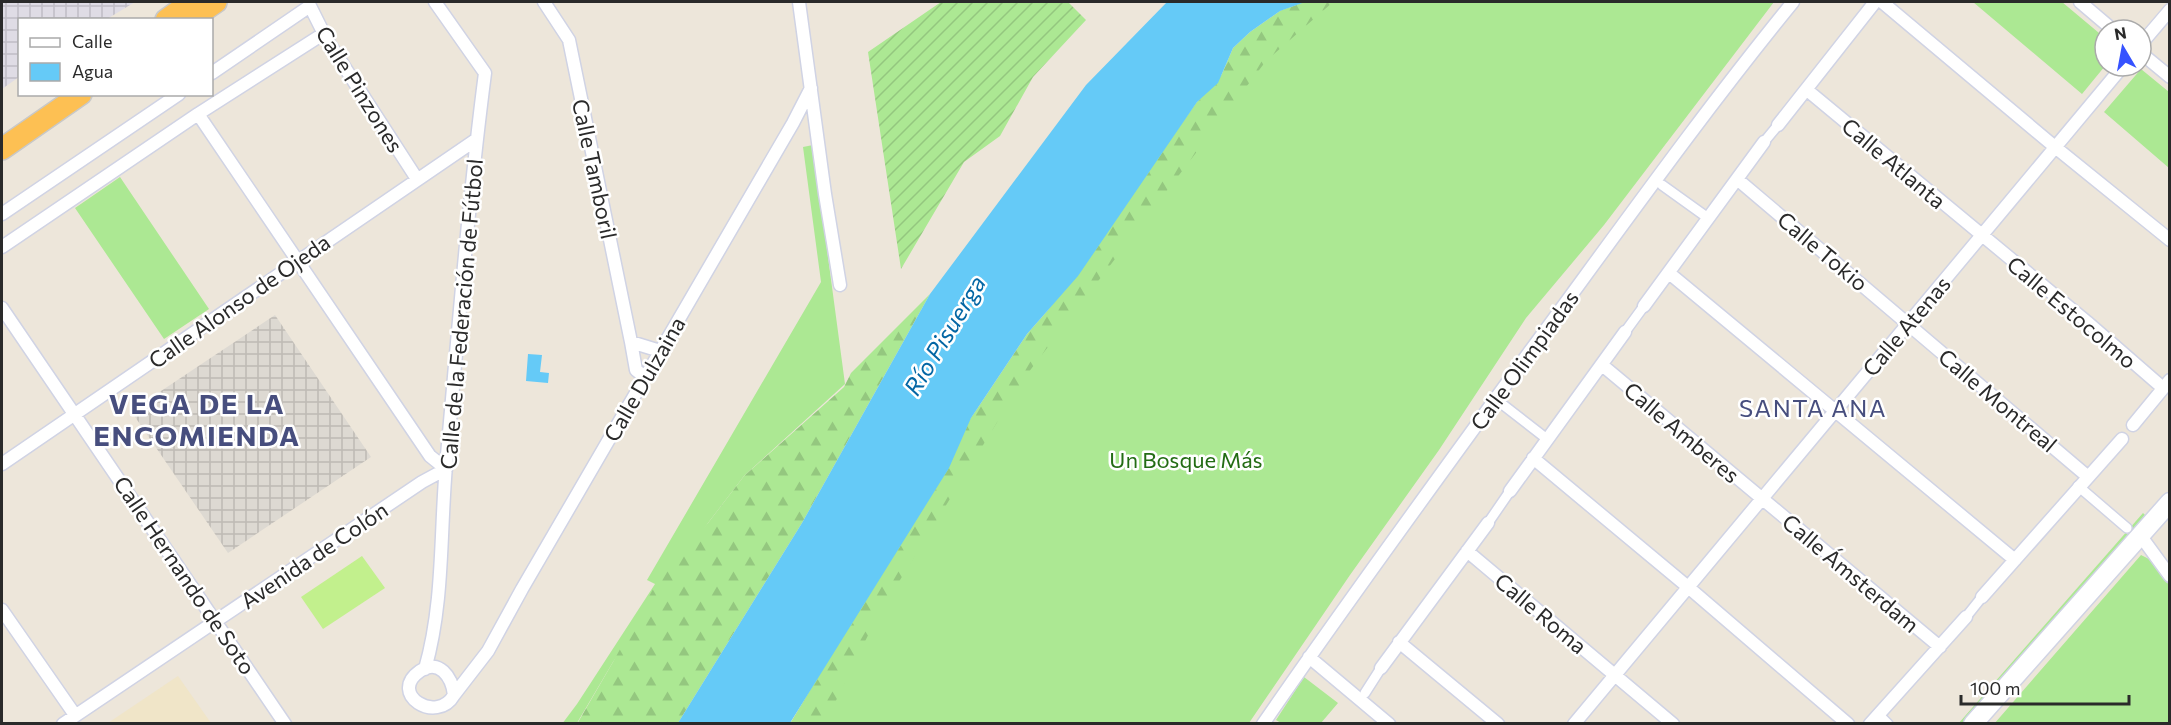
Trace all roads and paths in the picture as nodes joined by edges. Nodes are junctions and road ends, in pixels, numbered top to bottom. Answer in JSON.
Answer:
{"nodes":[{"id":1,"x":191,"y":2,"type":"edge"},
{"id":2,"x":216,"y":2,"type":"edge"},
{"id":3,"x":435,"y":2,"type":"edge"},
{"id":4,"x":544,"y":2,"type":"edge"},
{"id":5,"x":799,"y":2,"type":"edge"},
{"id":6,"x":1792,"y":2,"type":"edge"},
{"id":7,"x":1875,"y":2,"type":"edge"},
{"id":8,"x":1882,"y":2,"type":"edge"},
{"id":9,"x":2080,"y":2,"type":"edge"},
{"id":10,"x":2169,"y":10,"type":"edge"},
{"id":11,"x":169,"y":18,"type":"edge"},
{"id":12,"x":193,"y":18,"type":"edge"},
{"id":13,"x":2099,"y":18,"type":"edge"},
{"id":14,"x":2153,"y":29,"type":"edge"},
{"id":15,"x":323,"y":34,"type":"junction"},
{"id":16,"x":2153,"y":63,"type":"edge"},
{"id":17,"x":213,"y":72,"type":"edge"},
{"id":18,"x":2169,"y":77,"type":"edge"},
{"id":19,"x":2113,"y":78,"type":"edge"},
{"id":20,"x":811,"y":88,"type":"junction"},
{"id":21,"x":1806,"y":90,"type":"junction"},
{"id":22,"x":56,"y":96,"type":"edge"},
{"id":23,"x":78,"y":96,"type":"edge"},
{"id":24,"x":176,"y":96,"type":"edge"},
{"id":25,"x":198,"y":114,"type":"junction"},
{"id":26,"x":2,"y":134,"type":"edge"},
{"id":27,"x":477,"y":138,"type":"junction"},
{"id":28,"x":2055,"y":147,"type":"junction"},
{"id":29,"x":2,"y":149,"type":"edge"},
{"id":30,"x":417,"y":179,"type":"junction"},
{"id":31,"x":1737,"y":179,"type":"junction"},
{"id":32,"x":1662,"y":185,"type":"dead end"},
{"id":33,"x":2,"y":214,"type":"edge"},
{"id":34,"x":1708,"y":219,"type":"junction"},
{"id":35,"x":1981,"y":236,"type":"junction"},
{"id":36,"x":2169,"y":240,"type":"edge"},
{"id":37,"x":2,"y":247,"type":"edge"},
{"id":38,"x":298,"y":260,"type":"junction"},
{"id":39,"x":1669,"y":273,"type":"junction"},
{"id":40,"x":840,"y":285,"type":"dead end"},
{"id":41,"x":1644,"y":306,"type":"joint"},
{"id":42,"x":2,"y":308,"type":"edge"},
{"id":43,"x":1908,"y":324,"type":"junction"},
{"id":44,"x":1625,"y":332,"type":"joint"},
{"id":45,"x":631,"y":342,"type":"junction"},
{"id":46,"x":660,"y":351,"type":"junction"},
{"id":47,"x":1602,"y":365,"type":"junction"},
{"id":48,"x":645,"y":377,"type":"junction"},
{"id":49,"x":2166,"y":384,"type":"edge"},
{"id":50,"x":1502,"y":404,"type":"dead end"},
{"id":51,"x":1835,"y":411,"type":"junction"},
{"id":52,"x":76,"y":415,"type":"junction"},
{"id":53,"x":1547,"y":440,"type":"junction"},
{"id":54,"x":1533,"y":458,"type":"junction"},
{"id":55,"x":2,"y":464,"type":"edge"},
{"id":56,"x":446,"y":469,"type":"junction"},
{"id":57,"x":2087,"y":476,"type":"junction"},
{"id":58,"x":2078,"y":486,"type":"junction"},
{"id":59,"x":1507,"y":496,"type":"joint"},
{"id":60,"x":1762,"y":499,"type":"junction"},
{"id":61,"x":2169,"y":502,"type":"edge"},
{"id":62,"x":1488,"y":523,"type":"joint"},
{"id":63,"x":2134,"y":532,"type":"junction"},
{"id":64,"x":1467,"y":551,"type":"junction"},
{"id":65,"x":2015,"y":560,"type":"junction"},
{"id":66,"x":2169,"y":576,"type":"edge"},
{"id":67,"x":1688,"y":587,"type":"junction"},
{"id":68,"x":1980,"y":600,"type":"joint"},
{"id":69,"x":2,"y":609,"type":"edge"},
{"id":70,"x":1966,"y":617,"type":"joint"},
{"id":71,"x":216,"y":622,"type":"junction"},
{"id":72,"x":432,"y":642,"type":"junction"},
{"id":73,"x":1399,"y":642,"type":"junction"},
{"id":74,"x":1940,"y":646,"type":"junction"},
{"id":75,"x":1309,"y":657,"type":"junction"},
{"id":76,"x":474,"y":668,"type":"junction"},
{"id":77,"x":1381,"y":668,"type":"joint"},
{"id":78,"x":425,"y":669,"type":"junction"},
{"id":79,"x":443,"y":671,"type":"junction"},
{"id":80,"x":1615,"y":675,"type":"junction"},
{"id":81,"x":1365,"y":693,"type":"dead end"},
{"id":82,"x":454,"y":695,"type":"junction"},
{"id":83,"x":75,"y":715,"type":"junction"},
{"id":84,"x":1879,"y":721,"type":"edge"},
{"id":85,"x":63,"y":723,"type":"edge"},
{"id":86,"x":285,"y":723,"type":"edge"},
{"id":87,"x":1263,"y":723,"type":"edge"},
{"id":88,"x":1389,"y":723,"type":"edge"},
{"id":89,"x":1497,"y":723,"type":"edge"},
{"id":90,"x":1574,"y":723,"type":"edge"},
{"id":91,"x":1674,"y":723,"type":"edge"},
{"id":92,"x":1848,"y":723,"type":"edge"},
{"id":93,"x":1973,"y":723,"type":"edge"}],
"edges":[{"from":1,"to":11,"type":"highway"},
{"from":2,"to":12,"type":"highway"},
{"from":3,"to":27,"type":"street","name":"Calle de la Federación de Fútbol"},
{"from":4,"to":45,"type":"street","name":"Calle Tamboril"},
{"from":5,"to":20,"type":"street"},
{"from":6,"to":75,"type":"street","name":"Calle Olimpiadas"},
{"from":7,"to":21,"type":"street"},
{"from":8,"to":28,"type":"street"},
{"from":9,"to":13,"type":"street"},
{"from":10,"to":14,"type":"street"},
{"from":15,"to":17,"type":"street","name":"Calle Pinzones"},
{"from":15,"to":25,"type":"street"},
{"from":15,"to":30,"type":"street","name":"Calle Pinzones"},
{"from":16,"to":18,"type":"street"},
{"from":19,"to":28,"type":"street","name":"Calle Atenas"},
{"from":20,"to":40,"type":"street"},
{"from":20,"to":46,"type":"street","name":"Calle Dulzaina"},
{"from":21,"to":31,"type":"street"},
{"from":21,"to":35,"type":"street","name":"Calle Atlanta"},
{"from":22,"to":26,"type":"highway"},
{"from":23,"to":29,"type":"highway"},
{"from":24,"to":33,"type":"street"},
{"from":25,"to":37,"type":"street"},
{"from":25,"to":38,"type":"street"},
{"from":27,"to":30,"type":"street","name":"Calle Alonso de Ojeda"},
{"from":27,"to":56,"type":"street","name":"Calle de la Federación de Fútbol"},
{"from":28,"to":35,"type":"street","name":"Calle Atenas"},
{"from":28,"to":36,"type":"street"},
{"from":30,"to":38,"type":"street","name":"Calle Alonso de Ojeda"},
{"from":31,"to":34,"type":"street"},
{"from":31,"to":43,"type":"street","name":"Calle Tokio"},
{"from":32,"to":34,"type":"street"},
{"from":34,"to":39,"type":"street"},
{"from":35,"to":43,"type":"street","name":"Calle Atenas"},
{"from":35,"to":49,"type":"street","name":"Calle Estocolmo"},
{"from":38,"to":52,"type":"street","name":"Calle Alonso de Ojeda"},
{"from":38,"to":56,"type":"street"},
{"from":39,"to":41,"type":"street"},
{"from":39,"to":51,"type":"street"},
{"from":41,"to":44,"type":"street","name":"Calle Amberes"},
{"from":42,"to":52,"type":"street","name":"Calle Hernando de Soto"},
{"from":43,"to":51,"type":"street","name":"Calle Atenas"},
{"from":43,"to":57,"type":"street","name":"Calle Montreal"},
{"from":44,"to":47,"type":"street","name":"Calle Amberes"},
{"from":45,"to":46,"type":"street"},
{"from":45,"to":48,"type":"street","name":"Calle Tamboril"},
{"from":46,"to":48,"type":"street","name":"Calle Dulzaina"},
{"from":47,"to":53,"type":"street","name":"Calle Amberes"},
{"from":47,"to":60,"type":"street","name":"Calle Amberes"},
{"from":48,"to":76,"type":"street","name":"Calle Dulzaina"},
{"from":49,"to":57,"type":"street","name":"Calle Estocolmo"},
{"from":50,"to":53,"type":"street"},
{"from":51,"to":60,"type":"street","name":"Calle Atenas"},
{"from":51,"to":65,"type":"street"},
{"from":52,"to":55,"type":"street","name":"Calle Alonso de Ojeda"},
{"from":52,"to":71,"type":"street","name":"Calle Hernando de Soto"},
{"from":53,"to":54,"type":"street","name":"Calle Amberes"},
{"from":54,"to":59,"type":"street","name":"Calle Amberes"},
{"from":54,"to":67,"type":"street"},
{"from":56,"to":71,"type":"street","name":"Avenida de Colón"},
{"from":56,"to":72,"type":"street","name":"Calle de la Federación de Fútbol"},
{"from":57,"to":58,"type":"street"},
{"from":58,"to":63,"type":"street"},
{"from":58,"to":65,"type":"street"},
{"from":59,"to":62,"type":"street"},
{"from":60,"to":67,"type":"street","name":"Calle Atenas"},
{"from":60,"to":74,"type":"street","name":"Calle Ámsterdam"},
{"from":61,"to":63,"type":"main road"},
{"from":62,"to":64,"type":"street"},
{"from":63,"to":66,"type":"street"},
{"from":63,"to":93,"type":"main road"},
{"from":64,"to":73,"type":"street"},
{"from":64,"to":80,"type":"street","name":"Calle Roma"},
{"from":65,"to":68,"type":"street"},
{"from":67,"to":80,"type":"street","name":"Calle Atenas"},
{"from":67,"to":92,"type":"street"},
{"from":68,"to":70,"type":"street","name":"Calle Ámsterdam"},
{"from":69,"to":83,"type":"street"},
{"from":70,"to":74,"type":"street","name":"Calle Ámsterdam"},
{"from":71,"to":83,"type":"street","name":"Avenida de Colón"},
{"from":71,"to":86,"type":"street","name":"Calle Hernando de Soto"},
{"from":72,"to":78,"type":"street","name":"Calle de la Federación de Fútbol"},
{"from":72,"to":79,"type":"street","name":"Calle de la Federación de Fútbol"},
{"from":73,"to":77,"type":"street"},
{"from":73,"to":89,"type":"street"},
{"from":74,"to":84,"type":"street","name":"Calle Ámsterdam"},
{"from":75,"to":87,"type":"street","name":"Calle Olimpiadas"},
{"from":75,"to":88,"type":"street"},
{"from":76,"to":79,"type":"street"},
{"from":76,"to":82,"type":"street","name":"Calle Dulzaina"},
{"from":77,"to":81,"type":"street"},
{"from":78,"to":79,"type":"street"},
{"from":78,"to":82,"type":"street"},
{"from":79,"to":82,"type":"street"},
{"from":80,"to":90,"type":"street","name":"Calle Atenas"},
{"from":80,"to":91,"type":"street","name":"Calle Roma"},
{"from":83,"to":85,"type":"street","name":"Avenida de Colón"}]}
